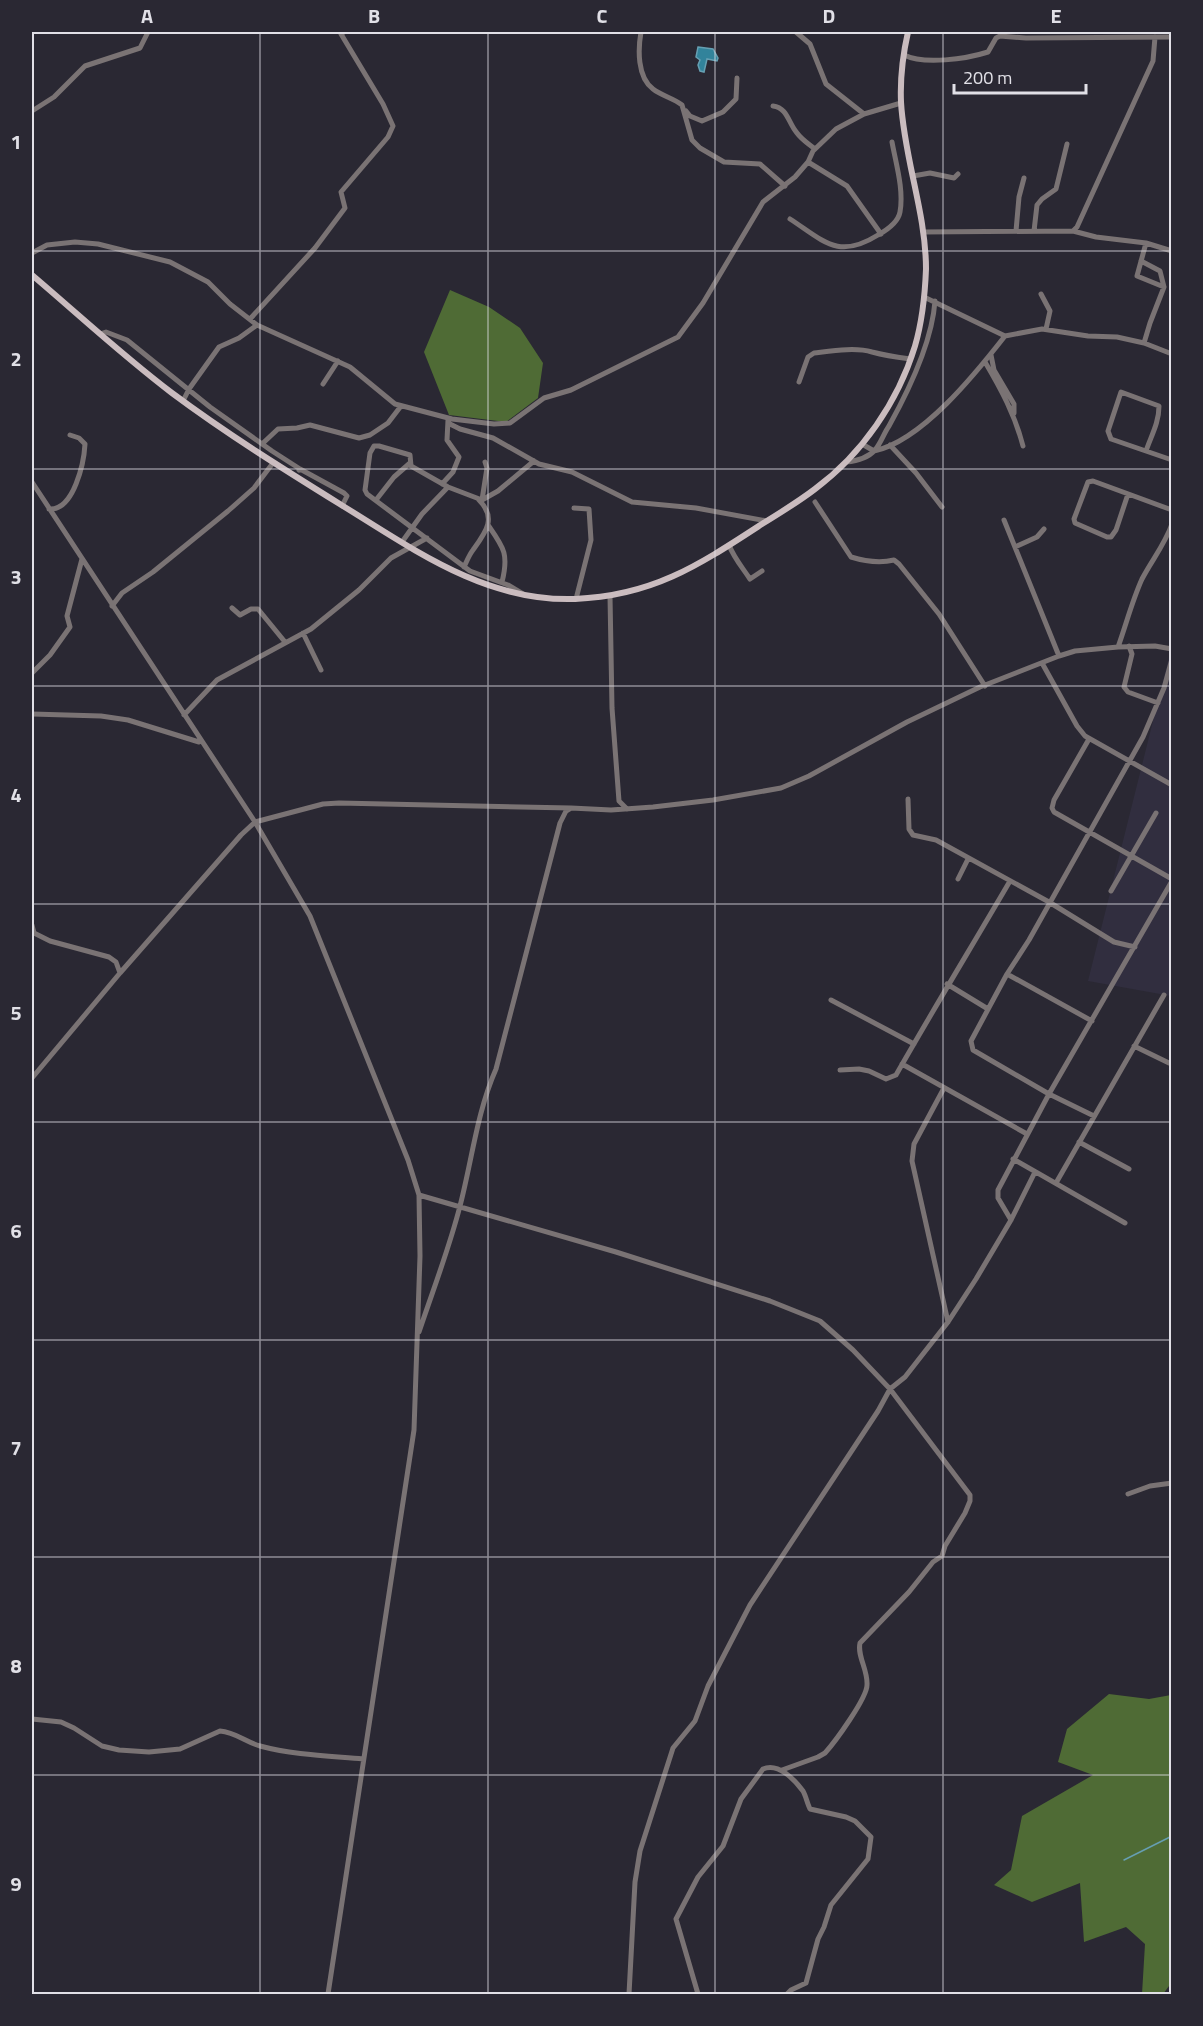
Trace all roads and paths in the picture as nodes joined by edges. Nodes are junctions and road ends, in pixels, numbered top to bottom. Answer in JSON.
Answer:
{"nodes":[{"id":1,"x":148,"y":32,"type":"edge"},
{"id":2,"x":344,"y":32,"type":"edge"},
{"id":3,"x":641,"y":32,"type":"edge"},
{"id":4,"x":796,"y":32,"type":"edge"},
{"id":5,"x":908,"y":32,"type":"edge"},
{"id":6,"x":1155,"y":37,"type":"junction"},
{"id":7,"x":1172,"y":37,"type":"edge"},
{"id":8,"x":904,"y":56,"type":"junction"},
{"id":9,"x":737,"y":78,"type":"dead end"},
{"id":10,"x":901,"y":103,"type":"junction"},
{"id":11,"x":772,"y":106,"type":"dead end"},
{"id":12,"x":685,"y":110,"type":"junction"},
{"id":13,"x":32,"y":111,"type":"edge"},
{"id":14,"x":864,"y":114,"type":"junction"},
{"id":15,"x":892,"y":142,"type":"dead end"},
{"id":16,"x":1067,"y":144,"type":"dead end"},
{"id":17,"x":815,"y":149,"type":"junction"},
{"id":18,"x":808,"y":162,"type":"junction"},
{"id":19,"x":958,"y":174,"type":"dead end"},
{"id":20,"x":913,"y":176,"type":"junction"},
{"id":21,"x":1024,"y":178,"type":"dead end"},
{"id":22,"x":785,"y":186,"type":"junction"},
{"id":23,"x":790,"y":219,"type":"dead end"},
{"id":24,"x":1016,"y":231,"type":"junction"},
{"id":25,"x":1034,"y":231,"type":"junction"},
{"id":26,"x":1073,"y":231,"type":"junction"},
{"id":27,"x":923,"y":232,"type":"junction"},
{"id":28,"x":881,"y":234,"type":"junction"},
{"id":29,"x":1146,"y":243,"type":"junction"},
{"id":30,"x":1172,"y":251,"type":"edge"},
{"id":31,"x":32,"y":253,"type":"edge"},
{"id":32,"x":1141,"y":261,"type":"junction"},
{"id":33,"x":32,"y":274,"type":"edge"},
{"id":34,"x":1164,"y":287,"type":"junction"},
{"id":35,"x":1041,"y":294,"type":"dead end"},
{"id":36,"x":924,"y":297,"type":"junction"},
{"id":37,"x":935,"y":301,"type":"junction"},
{"id":38,"x":250,"y":319,"type":"junction"},
{"id":39,"x":257,"y":325,"type":"junction"},
{"id":40,"x":1046,"y":330,"type":"junction"},
{"id":41,"x":100,"y":334,"type":"junction"},
{"id":42,"x":1005,"y":336,"type":"junction"},
{"id":43,"x":1144,"y":343,"type":"junction"},
{"id":44,"x":1172,"y":354,"type":"edge"},
{"id":45,"x":991,"y":355,"type":"junction"},
{"id":46,"x":910,"y":358,"type":"junction"},
{"id":47,"x":338,"y":361,"type":"junction"},
{"id":48,"x":985,"y":362,"type":"junction"},
{"id":49,"x":799,"y":382,"type":"dead end"},
{"id":50,"x":323,"y":384,"type":"dead end"},
{"id":51,"x":189,"y":389,"type":"junction"},
{"id":52,"x":183,"y":401,"type":"junction"},
{"id":53,"x":401,"y":406,"type":"junction"},
{"id":54,"x":1014,"y":416,"type":"junction"},
{"id":55,"x":448,"y":421,"type":"junction"},
{"id":56,"x":70,"y":435,"type":"dead end"},
{"id":57,"x":370,"y":435,"type":"junction"},
{"id":58,"x":262,"y":444,"type":"junction"},
{"id":59,"x":862,"y":444,"type":"junction"},
{"id":60,"x":890,"y":445,"type":"junction"},
{"id":61,"x":1023,"y":446,"type":"dead end"},
{"id":62,"x":874,"y":451,"type":"junction"},
{"id":63,"x":1146,"y":451,"type":"junction"},
{"id":64,"x":370,"y":453,"type":"junction"},
{"id":65,"x":1172,"y":460,"type":"edge"},
{"id":66,"x":534,"y":461,"type":"junction"},
{"id":67,"x":485,"y":462,"type":"dead end"},
{"id":68,"x":846,"y":462,"type":"junction"},
{"id":69,"x":273,"y":463,"type":"junction"},
{"id":70,"x":410,"y":463,"type":"junction"},
{"id":71,"x":300,"y":469,"type":"junction"},
{"id":72,"x":295,"y":477,"type":"junction"},
{"id":73,"x":32,"y":482,"type":"edge"},
{"id":74,"x":445,"y":485,"type":"junction"},
{"id":75,"x":1128,"y":494,"type":"junction"},
{"id":76,"x":376,"y":500,"type":"junction"},
{"id":77,"x":480,"y":500,"type":"junction"},
{"id":78,"x":815,"y":502,"type":"dead end"},
{"id":79,"x":342,"y":506,"type":"junction"},
{"id":80,"x":942,"y":507,"type":"dead end"},
{"id":81,"x":574,"y":508,"type":"dead end"},
{"id":82,"x":50,"y":509,"type":"junction"},
{"id":83,"x":1172,"y":510,"type":"edge"},
{"id":84,"x":1004,"y":520,"type":"dead end"},
{"id":85,"x":767,"y":521,"type":"junction"},
{"id":86,"x":488,"y":525,"type":"junction"},
{"id":87,"x":1172,"y":525,"type":"edge"},
{"id":88,"x":412,"y":526,"type":"junction"},
{"id":89,"x":1044,"y":529,"type":"dead end"},
{"id":90,"x":427,"y":538,"type":"junction"},
{"id":91,"x":402,"y":542,"type":"junction"},
{"id":92,"x":729,"y":545,"type":"junction"},
{"id":93,"x":1015,"y":547,"type":"junction"},
{"id":94,"x":411,"y":548,"type":"junction"},
{"id":95,"x":438,"y":548,"type":"junction"},
{"id":96,"x":82,"y":559,"type":"junction"},
{"id":97,"x":432,"y":560,"type":"junction"},
{"id":98,"x":464,"y":567,"type":"junction"},
{"id":99,"x":762,"y":571,"type":"dead end"},
{"id":100,"x":502,"y":582,"type":"junction"},
{"id":101,"x":525,"y":596,"type":"junction"},
{"id":102,"x":610,"y":596,"type":"junction"},
{"id":103,"x":576,"y":599,"type":"junction"},
{"id":104,"x":112,"y":606,"type":"junction"},
{"id":105,"x":232,"y":608,"type":"dead end"},
{"id":106,"x":303,"y":633,"type":"junction"},
{"id":107,"x":285,"y":642,"type":"junction"},
{"id":108,"x":1129,"y":646,"type":"junction"},
{"id":109,"x":1118,"y":647,"type":"junction"},
{"id":110,"x":1172,"y":649,"type":"edge"},
{"id":111,"x":1059,"y":656,"type":"junction"},
{"id":112,"x":1172,"y":659,"type":"edge"},
{"id":113,"x":1042,"y":663,"type":"junction"},
{"id":114,"x":321,"y":670,"type":"dead end"},
{"id":115,"x":32,"y":673,"type":"edge"},
{"id":116,"x":985,"y":686,"type":"junction"},
{"id":117,"x":1158,"y":703,"type":"junction"},
{"id":118,"x":32,"y":714,"type":"edge"},
{"id":119,"x":184,"y":715,"type":"junction"},
{"id":120,"x":1089,"y":739,"type":"junction"},
{"id":121,"x":201,"y":742,"type":"junction"},
{"id":122,"x":1129,"y":762,"type":"junction"},
{"id":123,"x":1172,"y":785,"type":"edge"},
{"id":124,"x":908,"y":799,"type":"dead end"},
{"id":125,"x":619,"y":801,"type":"junction"},
{"id":126,"x":572,"y":808,"type":"junction"},
{"id":127,"x":627,"y":809,"type":"junction"},
{"id":128,"x":611,"y":810,"type":"junction"},
{"id":129,"x":1156,"y":813,"type":"dead end"},
{"id":130,"x":255,"y":822,"type":"junction"},
{"id":131,"x":1089,"y":832,"type":"junction"},
{"id":132,"x":1131,"y":856,"type":"junction"},
{"id":133,"x":968,"y":859,"type":"junction"},
{"id":134,"x":958,"y":879,"type":"dead end"},
{"id":135,"x":1172,"y":880,"type":"edge"},
{"id":136,"x":1010,"y":881,"type":"junction"},
{"id":137,"x":1111,"y":891,"type":"dead end"},
{"id":138,"x":1049,"y":902,"type":"junction"},
{"id":139,"x":32,"y":925,"type":"edge"},
{"id":140,"x":33,"y":933,"type":"edge"},
{"id":141,"x":1134,"y":947,"type":"junction"},
{"id":142,"x":120,"y":972,"type":"junction"},
{"id":143,"x":1007,"y":974,"type":"junction"},
{"id":144,"x":947,"y":984,"type":"junction"},
{"id":145,"x":1164,"y":994,"type":"dead end"},
{"id":146,"x":831,"y":1000,"type":"dead end"},
{"id":147,"x":988,"y":1009,"type":"junction"},
{"id":148,"x":1092,"y":1020,"type":"junction"},
{"id":149,"x":914,"y":1044,"type":"junction"},
{"id":150,"x":1134,"y":1046,"type":"junction"},
{"id":151,"x":1169,"y":1063,"type":"dead end"},
{"id":152,"x":902,"y":1064,"type":"junction"},
{"id":153,"x":840,"y":1070,"type":"dead end"},
{"id":154,"x":32,"y":1078,"type":"edge"},
{"id":155,"x":944,"y":1088,"type":"junction"},
{"id":156,"x":1049,"y":1094,"type":"junction"},
{"id":157,"x":1094,"y":1116,"type":"junction"},
{"id":158,"x":1027,"y":1134,"type":"junction"},
{"id":159,"x":1079,"y":1142,"type":"junction"},
{"id":160,"x":1013,"y":1159,"type":"junction"},
{"id":161,"x":1129,"y":1169,"type":"dead end"},
{"id":162,"x":1035,"y":1172,"type":"junction"},
{"id":163,"x":1056,"y":1183,"type":"junction"},
{"id":164,"x":419,"y":1195,"type":"junction"},
{"id":165,"x":460,"y":1208,"type":"junction"},
{"id":166,"x":1011,"y":1220,"type":"junction"},
{"id":167,"x":1125,"y":1223,"type":"dead end"},
{"id":168,"x":948,"y":1322,"type":"junction"},
{"id":169,"x":416,"y":1339,"type":"junction"},
{"id":170,"x":890,"y":1389,"type":"junction"},
{"id":171,"x":1172,"y":1482,"type":"edge"},
{"id":172,"x":1128,"y":1494,"type":"dead end"},
{"id":173,"x":32,"y":1719,"type":"edge"},
{"id":174,"x":363,"y":1759,"type":"junction"},
{"id":175,"x":782,"y":1770,"type":"junction"},
{"id":176,"x":328,"y":1995,"type":"edge"},
{"id":177,"x":628,"y":1995,"type":"edge"},
{"id":178,"x":698,"y":1995,"type":"edge"},
{"id":179,"x":787,"y":1995,"type":"edge"}],
"edges":[{"from":1,"to":13,"type":"street"},
{"from":2,"to":38,"type":"street"},
{"from":3,"to":12,"type":"street"},
{"from":4,"to":14,"type":"street"},
{"from":5,"to":8,"type":"main road"},
{"from":6,"to":7,"type":"street"},
{"from":6,"to":8,"type":"street"},
{"from":6,"to":26,"type":"street"},
{"from":8,"to":10,"type":"main road"},
{"from":9,"to":12,"type":"street"},
{"from":10,"to":14,"type":"street"},
{"from":10,"to":20,"type":"main road"},
{"from":11,"to":17,"type":"street"},
{"from":12,"to":22,"type":"street"},
{"from":14,"to":17,"type":"street"},
{"from":15,"to":28,"type":"street"},
{"from":16,"to":25,"type":"street"},
{"from":17,"to":18,"type":"street"},
{"from":18,"to":22,"type":"street"},
{"from":18,"to":28,"type":"street"},
{"from":19,"to":20,"type":"street"},
{"from":20,"to":27,"type":"main road"},
{"from":21,"to":24,"type":"street"},
{"from":22,"to":55,"type":"street"},
{"from":23,"to":28,"type":"street"},
{"from":24,"to":25,"type":"street"},
{"from":24,"to":27,"type":"street"},
{"from":25,"to":26,"type":"street"},
{"from":26,"to":29,"type":"street"},
{"from":27,"to":36,"type":"main road"},
{"from":29,"to":30,"type":"street"},
{"from":29,"to":32,"type":"street"},
{"from":31,"to":38,"type":"street"},
{"from":32,"to":34,"type":"street"},
{"from":32,"to":34,"type":"street"},
{"from":33,"to":41,"type":"main road"},
{"from":34,"to":43,"type":"street"},
{"from":35,"to":40,"type":"street"},
{"from":36,"to":37,"type":"street"},
{"from":36,"to":46,"type":"main road"},
{"from":37,"to":42,"type":"street"},
{"from":37,"to":62,"type":"street"},
{"from":38,"to":39,"type":"street"},
{"from":39,"to":47,"type":"street"},
{"from":39,"to":51,"type":"street"},
{"from":40,"to":42,"type":"street"},
{"from":40,"to":43,"type":"street"},
{"from":41,"to":51,"type":"street"},
{"from":41,"to":52,"type":"main road"},
{"from":42,"to":45,"type":"street"},
{"from":43,"to":44,"type":"street"},
{"from":45,"to":48,"type":"street"},
{"from":45,"to":54,"type":"street"},
{"from":46,"to":49,"type":"street"},
{"from":46,"to":59,"type":"main road"},
{"from":47,"to":50,"type":"street"},
{"from":47,"to":53,"type":"street"},
{"from":48,"to":54,"type":"street"},
{"from":48,"to":60,"type":"street"},
{"from":51,"to":52,"type":"street"},
{"from":51,"to":58,"type":"street"},
{"from":52,"to":69,"type":"main road"},
{"from":53,"to":55,"type":"street"},
{"from":53,"to":57,"type":"street"},
{"from":54,"to":61,"type":"street"},
{"from":55,"to":66,"type":"street"},
{"from":55,"to":74,"type":"street"},
{"from":56,"to":82,"type":"street"},
{"from":57,"to":58,"type":"street"},
{"from":57,"to":64,"type":"street"},
{"from":58,"to":71,"type":"street"},
{"from":59,"to":62,"type":"street"},
{"from":59,"to":68,"type":"main road"},
{"from":60,"to":62,"type":"street"},
{"from":60,"to":80,"type":"street"},
{"from":62,"to":68,"type":"street"},
{"from":63,"to":63,"type":"street"},
{"from":63,"to":65,"type":"street"},
{"from":64,"to":70,"type":"street"},
{"from":64,"to":76,"type":"street"},
{"from":66,"to":77,"type":"street"},
{"from":66,"to":85,"type":"street"},
{"from":67,"to":77,"type":"street"},
{"from":68,"to":85,"type":"main road"},
{"from":69,"to":72,"type":"main road"},
{"from":69,"to":104,"type":"street"},
{"from":70,"to":74,"type":"street"},
{"from":70,"to":76,"type":"street"},
{"from":71,"to":72,"type":"street"},
{"from":71,"to":79,"type":"street"},
{"from":72,"to":79,"type":"main road"},
{"from":73,"to":82,"type":"street"},
{"from":74,"to":77,"type":"street"},
{"from":74,"to":88,"type":"street"},
{"from":75,"to":75,"type":"street"},
{"from":75,"to":83,"type":"street"},
{"from":76,"to":88,"type":"street"},
{"from":77,"to":86,"type":"street"},
{"from":78,"to":116,"type":"street"},
{"from":79,"to":91,"type":"main road"},
{"from":81,"to":103,"type":"street"},
{"from":82,"to":96,"type":"street"},
{"from":84,"to":93,"type":"street"},
{"from":85,"to":92,"type":"main road"},
{"from":86,"to":98,"type":"street"},
{"from":86,"to":100,"type":"street"},
{"from":87,"to":109,"type":"street"},
{"from":88,"to":90,"type":"street"},
{"from":88,"to":91,"type":"street"},
{"from":89,"to":93,"type":"street"},
{"from":90,"to":94,"type":"street"},
{"from":90,"to":95,"type":"street"},
{"from":91,"to":94,"type":"main road"},
{"from":92,"to":99,"type":"street"},
{"from":92,"to":102,"type":"main road"},
{"from":93,"to":111,"type":"street"},
{"from":94,"to":97,"type":"main road"},
{"from":94,"to":106,"type":"street"},
{"from":95,"to":97,"type":"street"},
{"from":95,"to":98,"type":"street"},
{"from":96,"to":104,"type":"street"},
{"from":96,"to":115,"type":"street"},
{"from":97,"to":101,"type":"main road"},
{"from":98,"to":100,"type":"street"},
{"from":100,"to":101,"type":"street"},
{"from":101,"to":103,"type":"main road"},
{"from":102,"to":103,"type":"main road"},
{"from":102,"to":125,"type":"street"},
{"from":104,"to":119,"type":"street"},
{"from":105,"to":107,"type":"street"},
{"from":106,"to":107,"type":"street"},
{"from":106,"to":114,"type":"street"},
{"from":107,"to":119,"type":"street"},
{"from":108,"to":109,"type":"street"},
{"from":108,"to":110,"type":"street"},
{"from":108,"to":117,"type":"street"},
{"from":109,"to":111,"type":"street"},
{"from":111,"to":113,"type":"street"},
{"from":112,"to":117,"type":"street"},
{"from":113,"to":116,"type":"street"},
{"from":113,"to":120,"type":"street"},
{"from":116,"to":127,"type":"street"},
{"from":117,"to":122,"type":"street"},
{"from":118,"to":121,"type":"street"},
{"from":119,"to":121,"type":"street"},
{"from":120,"to":122,"type":"street"},
{"from":120,"to":131,"type":"street"},
{"from":121,"to":130,"type":"street"},
{"from":122,"to":123,"type":"street"},
{"from":122,"to":131,"type":"street"},
{"from":124,"to":133,"type":"street"},
{"from":125,"to":127,"type":"street"},
{"from":125,"to":128,"type":"street"},
{"from":126,"to":128,"type":"street"},
{"from":126,"to":130,"type":"street"},
{"from":126,"to":165,"type":"street"},
{"from":127,"to":128,"type":"street"},
{"from":129,"to":132,"type":"street"},
{"from":130,"to":142,"type":"street"},
{"from":130,"to":164,"type":"street"},
{"from":131,"to":132,"type":"street"},
{"from":131,"to":138,"type":"street"},
{"from":132,"to":135,"type":"street"},
{"from":132,"to":137,"type":"street"},
{"from":133,"to":134,"type":"street"},
{"from":133,"to":136,"type":"street"},
{"from":135,"to":141,"type":"street"},
{"from":136,"to":138,"type":"street"},
{"from":136,"to":144,"type":"street"},
{"from":138,"to":141,"type":"street"},
{"from":138,"to":143,"type":"street"},
{"from":139,"to":140,"type":"street"},
{"from":140,"to":142,"type":"street"},
{"from":141,"to":148,"type":"street"},
{"from":142,"to":154,"type":"street"},
{"from":143,"to":147,"type":"street"},
{"from":143,"to":148,"type":"street"},
{"from":144,"to":147,"type":"street"},
{"from":144,"to":149,"type":"street"},
{"from":145,"to":150,"type":"street"},
{"from":146,"to":149,"type":"street"},
{"from":147,"to":156,"type":"street"},
{"from":148,"to":156,"type":"street"},
{"from":149,"to":152,"type":"street"},
{"from":150,"to":151,"type":"street"},
{"from":150,"to":157,"type":"street"},
{"from":152,"to":153,"type":"street"},
{"from":152,"to":155,"type":"street"},
{"from":155,"to":158,"type":"street"},
{"from":155,"to":168,"type":"street"},
{"from":156,"to":157,"type":"street"},
{"from":156,"to":158,"type":"street"},
{"from":157,"to":159,"type":"street"},
{"from":158,"to":160,"type":"street"},
{"from":159,"to":161,"type":"street"},
{"from":159,"to":163,"type":"street"},
{"from":160,"to":162,"type":"street"},
{"from":160,"to":166,"type":"street"},
{"from":162,"to":163,"type":"street"},
{"from":162,"to":166,"type":"street"},
{"from":163,"to":167,"type":"street"},
{"from":164,"to":165,"type":"street"},
{"from":164,"to":169,"type":"street"},
{"from":165,"to":169,"type":"street"},
{"from":165,"to":170,"type":"street"},
{"from":166,"to":168,"type":"street"},
{"from":168,"to":170,"type":"street"},
{"from":169,"to":174,"type":"street"},
{"from":170,"to":175,"type":"street"},
{"from":170,"to":177,"type":"street"},
{"from":171,"to":172,"type":"street"},
{"from":173,"to":174,"type":"street"},
{"from":174,"to":176,"type":"street"},
{"from":175,"to":178,"type":"street"},
{"from":175,"to":179,"type":"street"}]}
